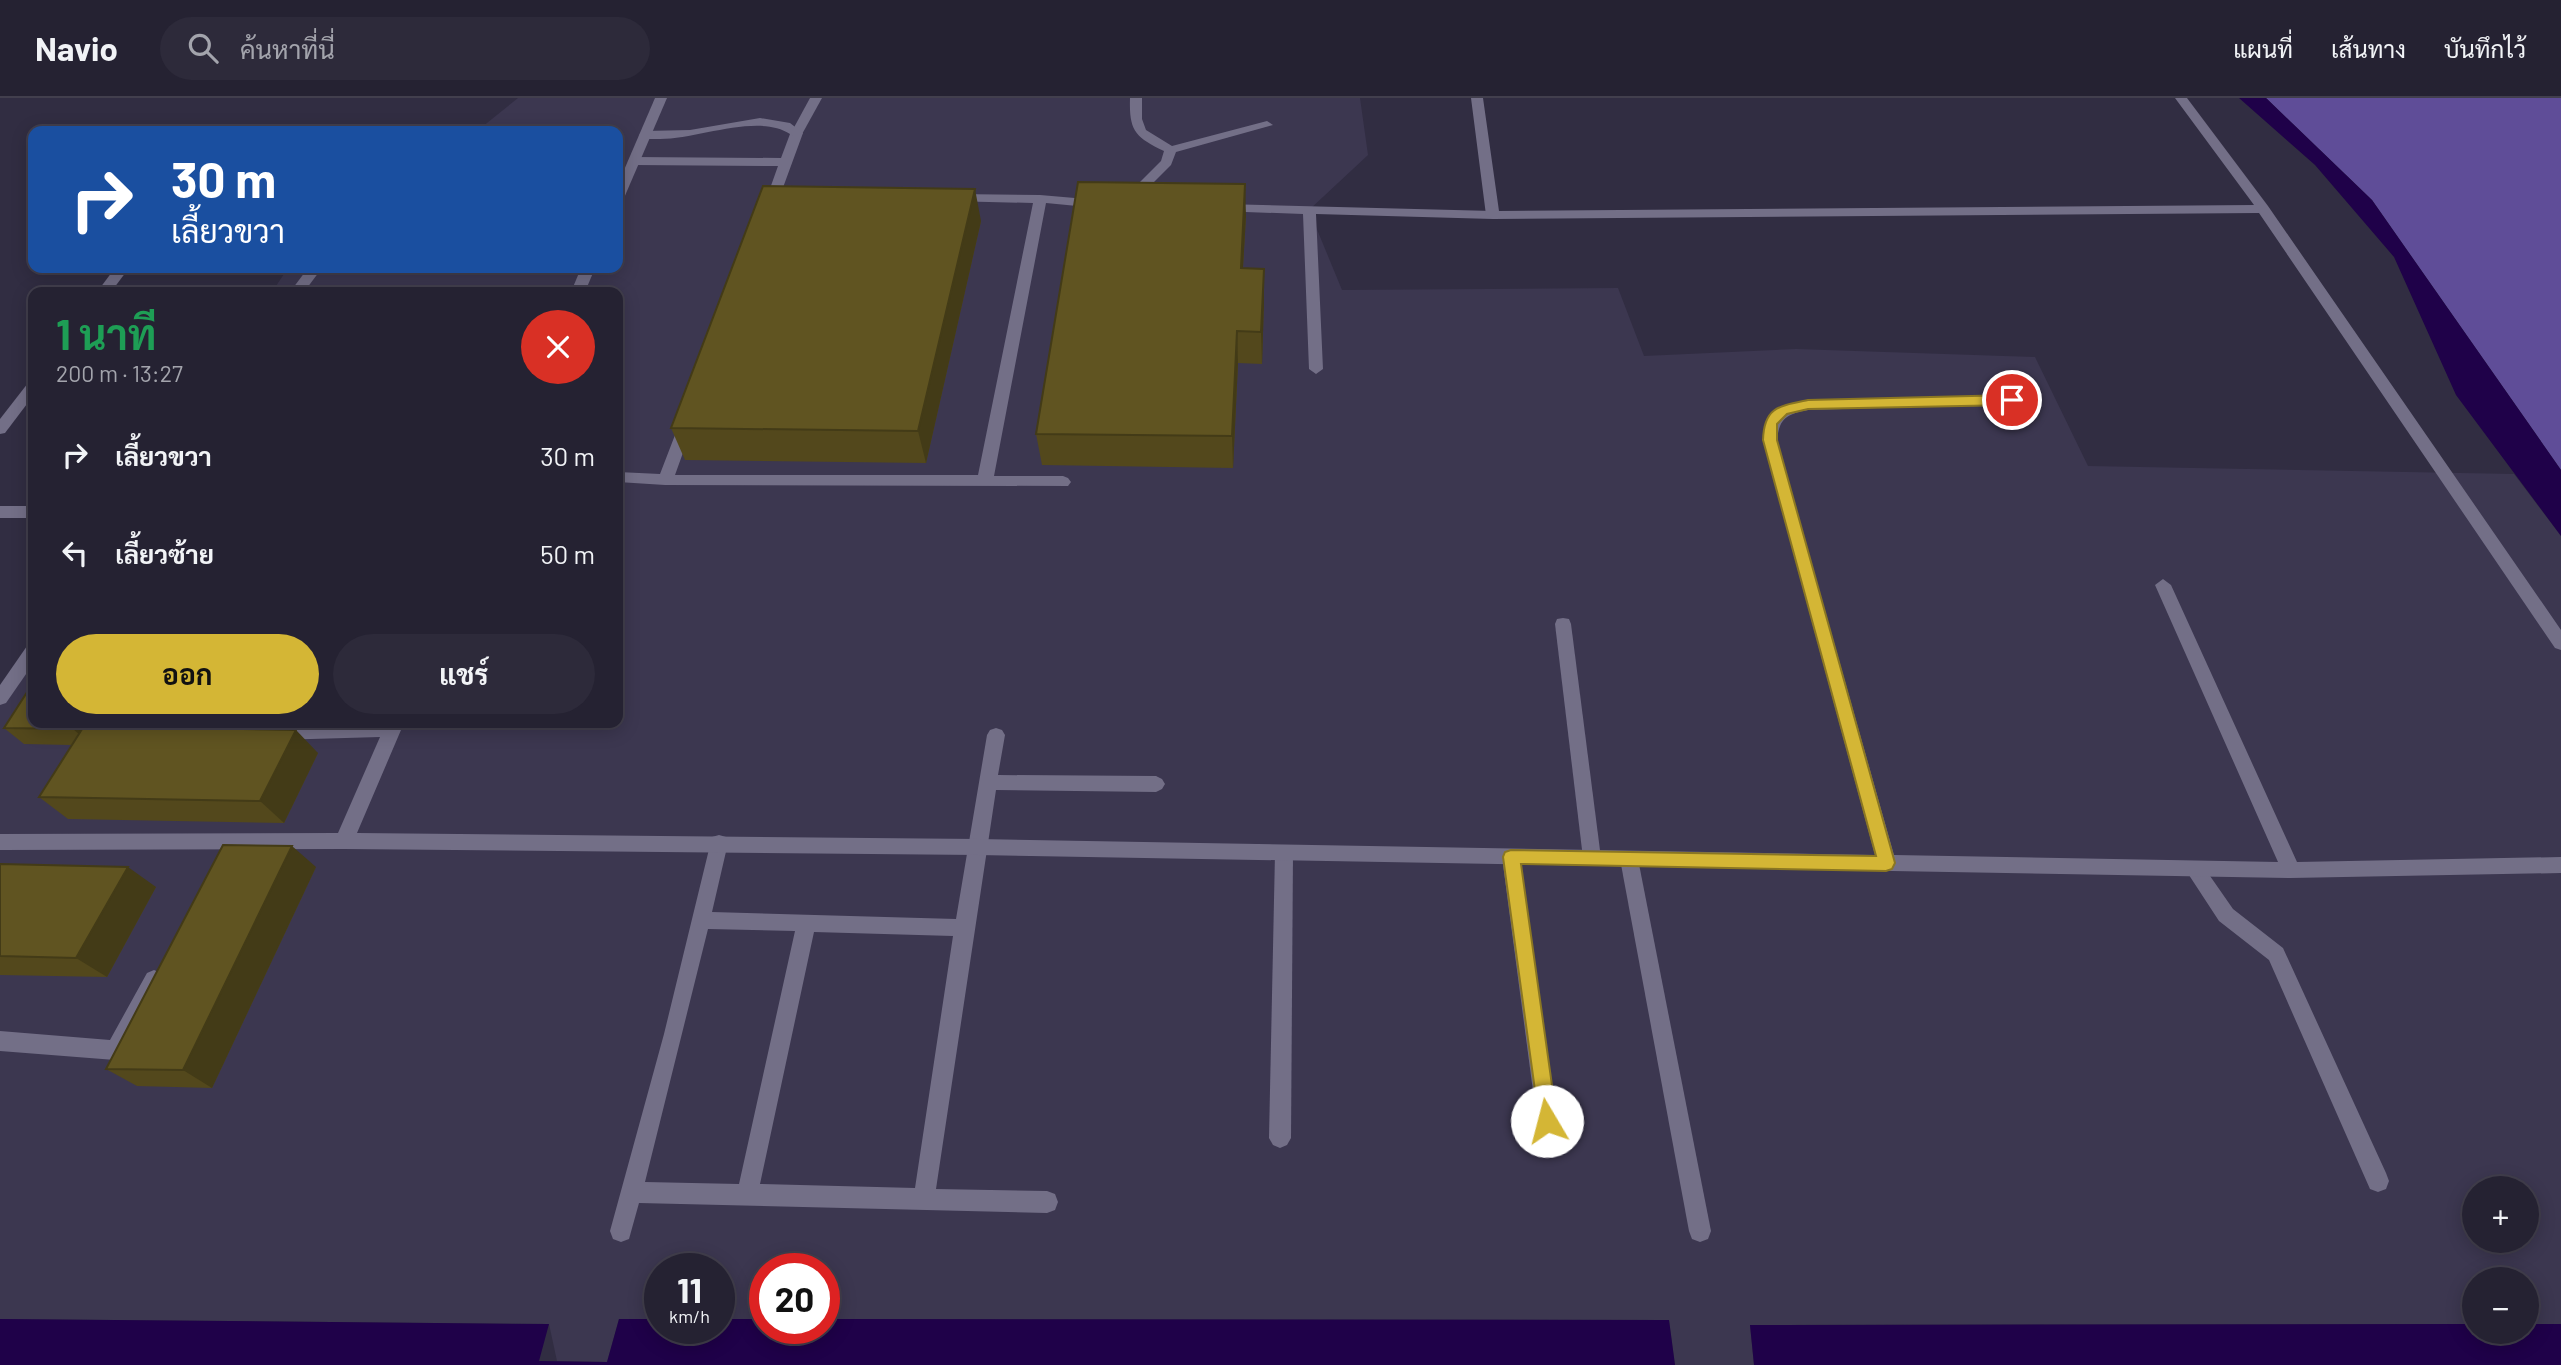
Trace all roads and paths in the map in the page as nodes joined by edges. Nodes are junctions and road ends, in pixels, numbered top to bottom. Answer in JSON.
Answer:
{"nodes":[{"id":1,"x":661,"y":98,"type":"edge"},
{"id":2,"x":816,"y":98,"type":"edge"},
{"id":3,"x":1136,"y":98,"type":"edge"},
{"id":4,"x":1477,"y":98,"type":"edge"},
{"id":5,"x":2181,"y":98,"type":"edge"},
{"id":6,"x":1267,"y":125,"type":"dead end"},
{"id":7,"x":797,"y":133,"type":"junction"},
{"id":8,"x":645,"y":135,"type":"junction"},
{"id":9,"x":1171,"y":150,"type":"junction"},
{"id":10,"x":634,"y":161,"type":"junction"},
{"id":11,"x":786,"y":162,"type":"junction"},
{"id":12,"x":623,"y":186,"type":"edge"},
{"id":13,"x":800,"y":198,"type":"edge"},
{"id":14,"x":933,"y":198,"type":"edge"},
{"id":15,"x":1040,"y":199,"type":"junction"},
{"id":16,"x":1109,"y":204,"type":"edge"},
{"id":17,"x":1136,"y":206,"type":"edge"},
{"id":18,"x":1216,"y":208,"type":"edge"},
{"id":19,"x":2263,"y":209,"type":"junction"},
{"id":20,"x":1309,"y":210,"type":"junction"},
{"id":21,"x":1493,"y":215,"type":"junction"},
{"id":22,"x":1316,"y":369,"type":"dead end"},
{"id":23,"x":28,"y":391,"type":"edge"},
{"id":24,"x":2012,"y":400,"type":"dead end"},
{"id":25,"x":694,"y":403,"type":"edge"},
{"id":26,"x":7,"y":410,"type":"edge"},
{"id":27,"x":0,"y":429,"type":"edge"},
{"id":28,"x":623,"y":477,"type":"edge"},
{"id":29,"x":665,"y":480,"type":"junction"},
{"id":30,"x":985,"y":481,"type":"junction"},
{"id":31,"x":1063,"y":482,"type":"dead end"},
{"id":32,"x":0,"y":512,"type":"edge"},
{"id":33,"x":28,"y":512,"type":"edge"},
{"id":34,"x":2163,"y":585,"type":"dead end"},
{"id":35,"x":1563,"y":624,"type":"dead end"},
{"id":36,"x":2561,"y":643,"type":"edge"},
{"id":37,"x":28,"y":658,"type":"edge"},
{"id":38,"x":0,"y":698,"type":"edge"},
{"id":39,"x":360,"y":728,"type":"edge"},
{"id":40,"x":393,"y":728,"type":"edge"},
{"id":41,"x":256,"y":734,"type":"edge"},
{"id":42,"x":996,"y":735,"type":"dead end"},
{"id":43,"x":988,"y":782,"type":"junction"},
{"id":44,"x":1156,"y":784,"type":"dead end"},
{"id":45,"x":230,"y":841,"type":"junction"},
{"id":46,"x":344,"y":841,"type":"junction"},
{"id":47,"x":0,"y":842,"type":"edge"},
{"id":48,"x":719,"y":844,"type":"junction"},
{"id":49,"x":978,"y":847,"type":"junction"},
{"id":50,"x":1284,"y":853,"type":"junction"},
{"id":51,"x":1511,"y":857,"type":"junction"},
{"id":52,"x":1592,"y":858,"type":"junction"},
{"id":53,"x":1629,"y":859,"type":"junction"},
{"id":54,"x":1886,"y":863,"type":"junction"},
{"id":55,"x":217,"y":864,"type":"edge"},
{"id":56,"x":2561,"y":864,"type":"edge"},
{"id":57,"x":2193,"y":869,"type":"junction"},
{"id":58,"x":2291,"y":870,"type":"junction"},
{"id":59,"x":701,"y":920,"type":"junction"},
{"id":60,"x":806,"y":924,"type":"junction"},
{"id":61,"x":964,"y":928,"type":"junction"},
{"id":62,"x":166,"y":957,"type":"edge"},
{"id":63,"x":0,"y":1041,"type":"edge"},
{"id":64,"x":1547,"y":1121,"type":"dead end"},
{"id":65,"x":1280,"y":1138,"type":"dead end"},
{"id":66,"x":2378,"y":1181,"type":"dead end"},
{"id":67,"x":632,"y":1192,"type":"junction"},
{"id":68,"x":747,"y":1195,"type":"junction"},
{"id":69,"x":924,"y":1199,"type":"junction"},
{"id":70,"x":1047,"y":1202,"type":"dead end"},
{"id":71,"x":621,"y":1231,"type":"dead end"},
{"id":72,"x":1699,"y":1231,"type":"dead end"}],
"edges":[{"from":1,"to":8,"type":"street"},
{"from":2,"to":7,"type":"street"},
{"from":3,"to":9,"type":"street"},
{"from":4,"to":21,"type":"street"},
{"from":5,"to":19,"type":"street"},
{"from":6,"to":9,"type":"street"},
{"from":7,"to":8,"type":"street"},
{"from":7,"to":11,"type":"street"},
{"from":8,"to":10,"type":"street"},
{"from":9,"to":17,"type":"street"},
{"from":10,"to":11,"type":"street"},
{"from":10,"to":12,"type":"street"},
{"from":11,"to":13,"type":"street"},
{"from":14,"to":15,"type":"street"},
{"from":15,"to":16,"type":"street"},
{"from":15,"to":30,"type":"street"},
{"from":18,"to":20,"type":"street"},
{"from":19,"to":21,"type":"street"},
{"from":19,"to":36,"type":"street"},
{"from":20,"to":21,"type":"street"},
{"from":20,"to":22,"type":"street"},
{"from":23,"to":26,"type":"street"},
{"from":24,"to":54,"type":"street"},
{"from":25,"to":29,"type":"street"},
{"from":26,"to":27,"type":"street"},
{"from":28,"to":29,"type":"street"},
{"from":29,"to":30,"type":"street"},
{"from":30,"to":31,"type":"street"},
{"from":32,"to":33,"type":"street"},
{"from":34,"to":58,"type":"street"},
{"from":35,"to":52,"type":"street"},
{"from":37,"to":38,"type":"street"},
{"from":39,"to":41,"type":"street"},
{"from":40,"to":46,"type":"street"},
{"from":42,"to":43,"type":"street"},
{"from":43,"to":44,"type":"street"},
{"from":43,"to":49,"type":"street"},
{"from":45,"to":46,"type":"street"},
{"from":45,"to":47,"type":"street"},
{"from":45,"to":55,"type":"street"},
{"from":46,"to":48,"type":"street"},
{"from":48,"to":49,"type":"street"},
{"from":48,"to":59,"type":"street"},
{"from":49,"to":50,"type":"street"},
{"from":49,"to":61,"type":"street"},
{"from":50,"to":51,"type":"street"},
{"from":50,"to":65,"type":"street"},
{"from":51,"to":52,"type":"street"},
{"from":51,"to":64,"type":"street"},
{"from":52,"to":53,"type":"street"},
{"from":53,"to":54,"type":"street"},
{"from":53,"to":72,"type":"street"},
{"from":54,"to":57,"type":"street"},
{"from":56,"to":58,"type":"street"},
{"from":57,"to":58,"type":"street"},
{"from":57,"to":66,"type":"street"},
{"from":59,"to":60,"type":"street"},
{"from":59,"to":67,"type":"street"},
{"from":60,"to":61,"type":"street"},
{"from":60,"to":68,"type":"street"},
{"from":61,"to":69,"type":"street"},
{"from":62,"to":63,"type":"street"},
{"from":67,"to":68,"type":"street"},
{"from":67,"to":71,"type":"street"},
{"from":68,"to":69,"type":"street"},
{"from":69,"to":70,"type":"street"}]}
